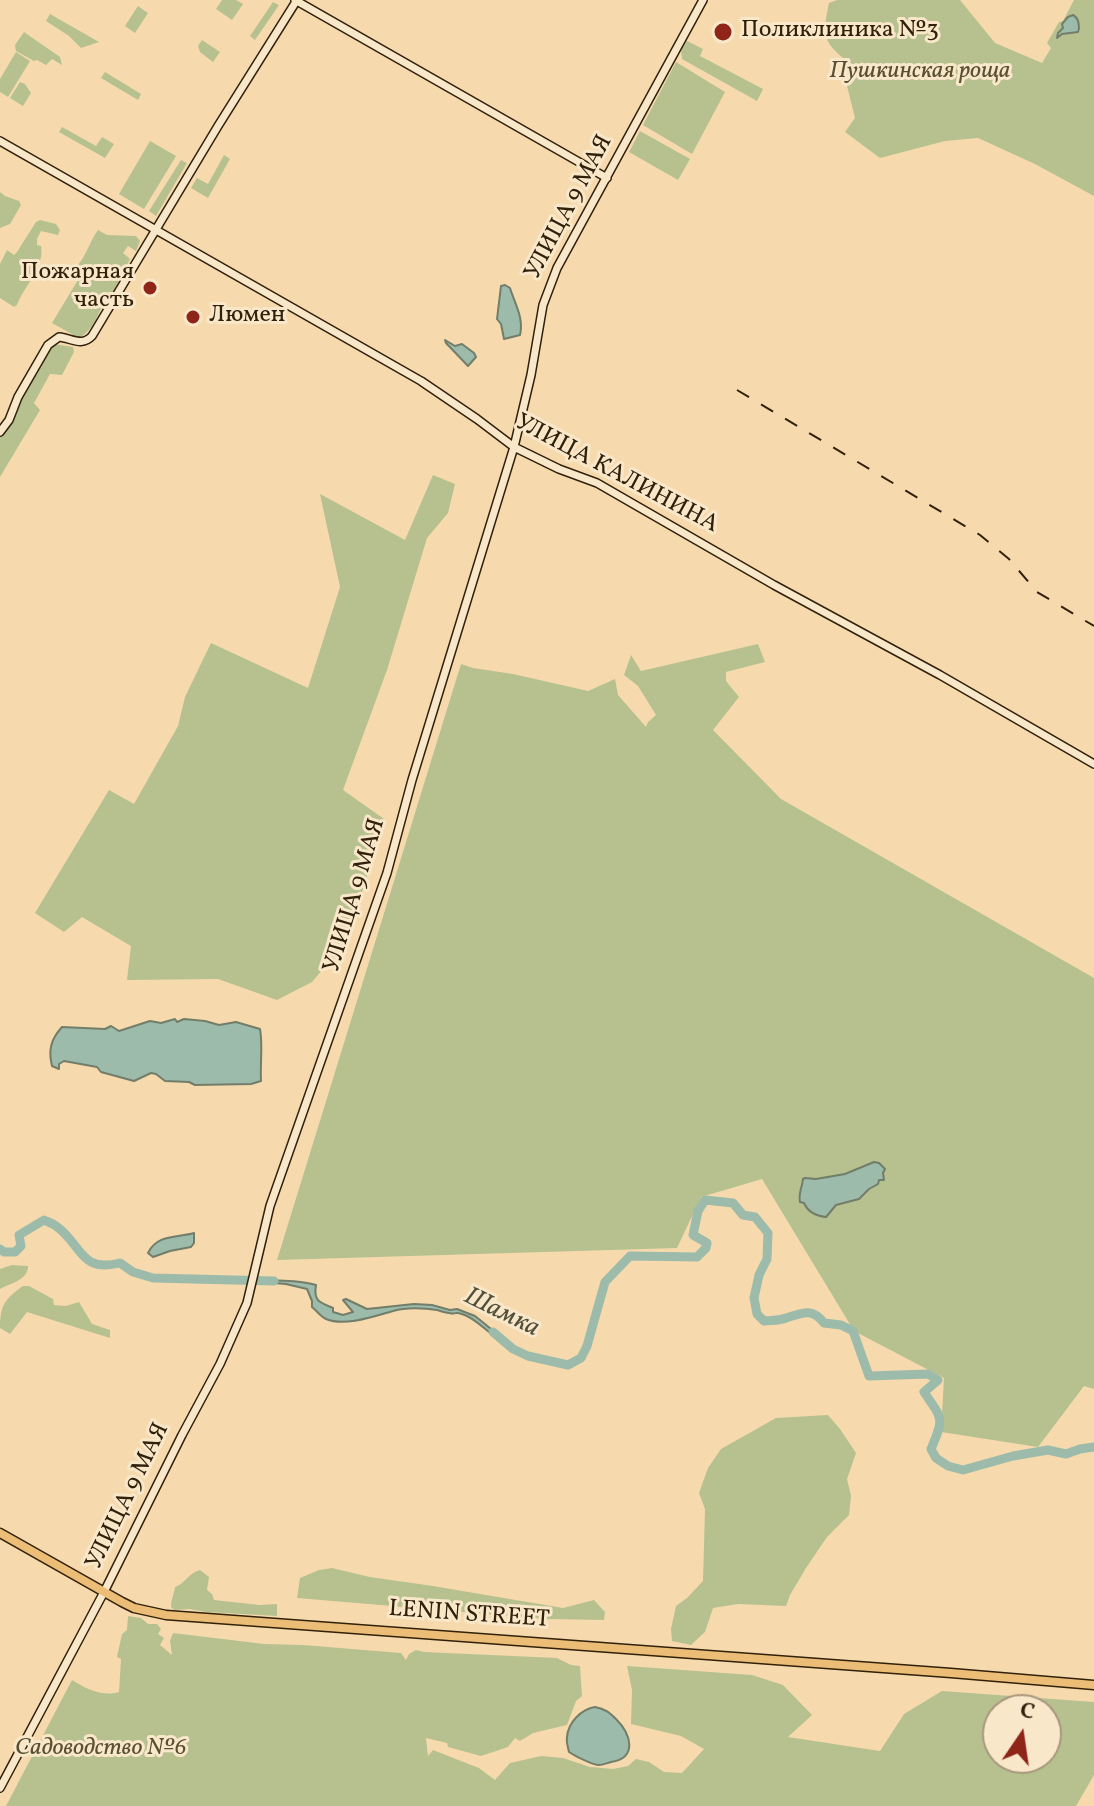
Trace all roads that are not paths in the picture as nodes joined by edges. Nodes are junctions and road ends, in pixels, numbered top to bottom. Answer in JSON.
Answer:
{"nodes":[{"id":1,"x":296,"y":0,"type":"edge"},
{"id":2,"x":703,"y":0,"type":"edge"},
{"id":3,"x":0,"y":141,"type":"edge"},
{"id":4,"x":607,"y":178,"type":"junction"},
{"id":5,"x":157,"y":231,"type":"junction"},
{"id":6,"x":0,"y":432,"type":"edge"},
{"id":7,"x":514,"y":447,"type":"junction"},
{"id":8,"x":1094,"y":764,"type":"edge"},
{"id":9,"x":0,"y":1533,"type":"edge"},
{"id":10,"x":104,"y":1592,"type":"junction"},
{"id":11,"x":1094,"y":1685,"type":"edge"},
{"id":12,"x":0,"y":1788,"type":"edge"}],
"edges":[{"from":1,"to":4,"type":"street"},
{"from":1,"to":5,"type":"street"},
{"from":2,"to":4,"type":"street","name":"УЛИЦА 9 МАЯ"},
{"from":3,"to":5,"type":"street","name":"УЛИЦА КАЛИНИНА"},
{"from":4,"to":7,"type":"street","name":"УЛИЦА 9 МАЯ"},
{"from":5,"to":6,"type":"street"},
{"from":5,"to":7,"type":"street","name":"УЛИЦА КАЛИНИНА"},
{"from":7,"to":8,"type":"street","name":"УЛИЦА КАЛИНИНА"},
{"from":7,"to":10,"type":"street","name":"УЛИЦА 9 МАЯ"},
{"from":9,"to":10,"type":"main road","name":"LENIN STREET"},
{"from":10,"to":11,"type":"main road","name":"LENIN STREET"},
{"from":10,"to":12,"type":"street","name":"УЛИЦА 9 МАЯ"}]}
